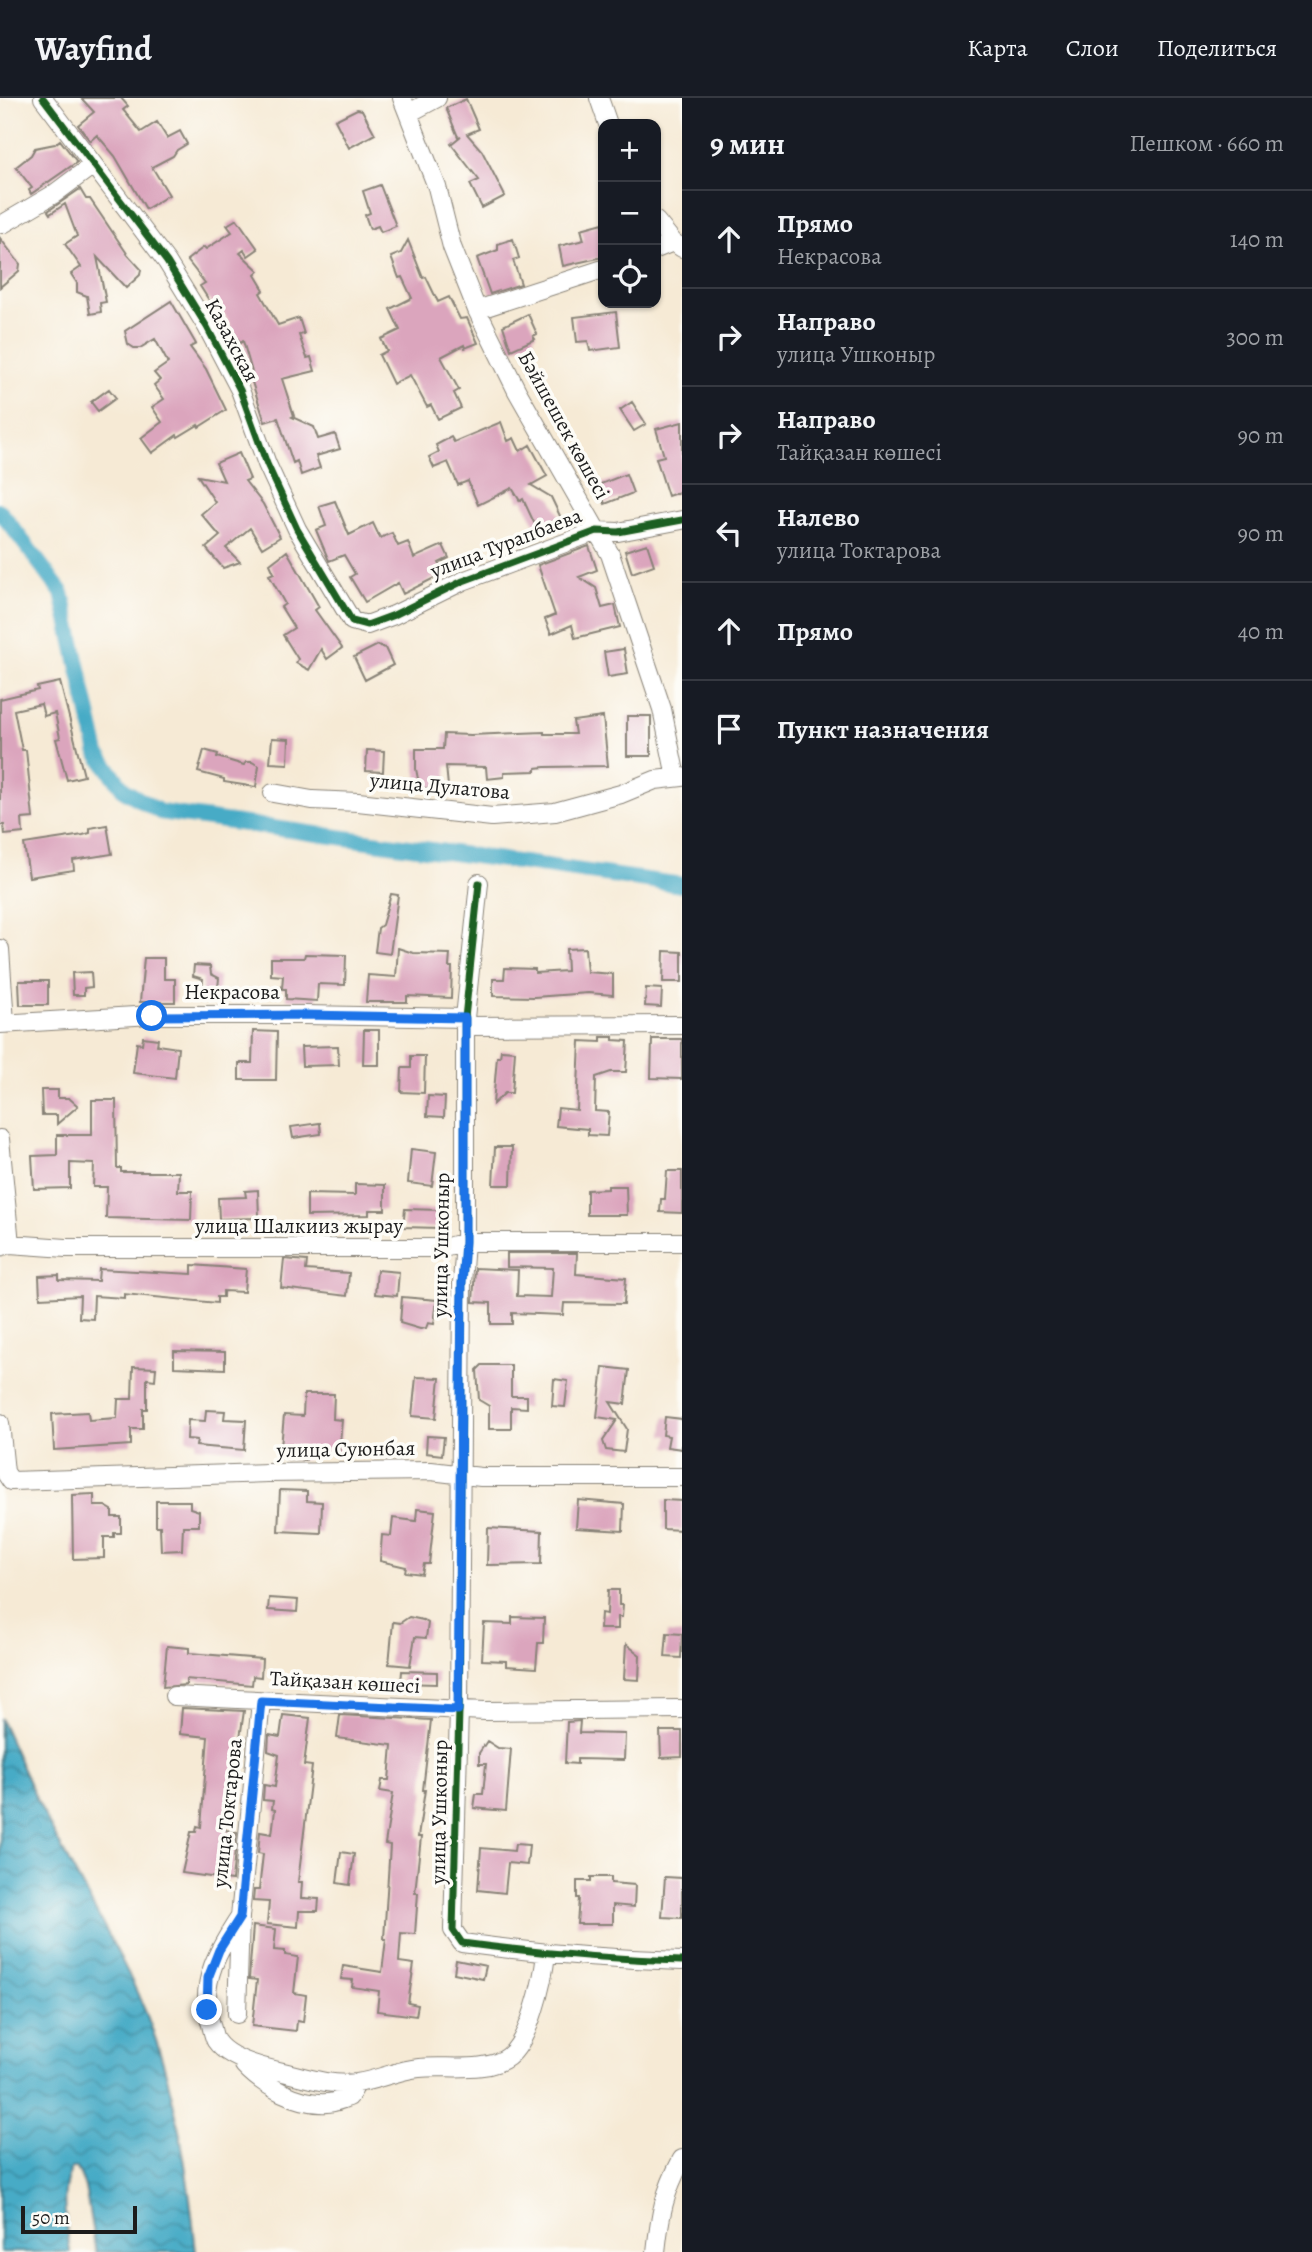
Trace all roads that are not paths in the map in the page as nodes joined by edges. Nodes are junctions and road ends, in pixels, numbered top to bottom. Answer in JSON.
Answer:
{"nodes":[{"id":1,"x":43,"y":98,"type":"edge"},
{"id":2,"x":437,"y":98,"type":"edge"},
{"id":3,"x":599,"y":98,"type":"edge"},
{"id":4,"x":405,"y":105,"type":"edge"},
{"id":5,"x":606,"y":119,"type":"edge"},
{"id":6,"x":93,"y":165,"type":"junction"},
{"id":7,"x":3,"y":224,"type":"dead end"},
{"id":8,"x":661,"y":227,"type":"edge"},
{"id":9,"x":677,"y":245,"type":"edge"},
{"id":10,"x":598,"y":270,"type":"edge"},
{"id":11,"x":477,"y":310,"type":"junction"},
{"id":12,"x":682,"y":520,"type":"edge"},
{"id":13,"x":597,"y":531,"type":"junction"},
{"id":14,"x":352,"y":621,"type":"joint"},
{"id":15,"x":679,"y":777,"type":"edge"},
{"id":16,"x":273,"y":793,"type":"dead end"},
{"id":17,"x":479,"y":883,"type":"dead end"},
{"id":18,"x":0,"y":949,"type":"edge"},
{"id":19,"x":465,"y":1022,"type":"junction"},
{"id":20,"x":3,"y":1023,"type":"edge"},
{"id":21,"x":682,"y":1025,"type":"edge"},
{"id":22,"x":0,"y":1139,"type":"edge"},
{"id":23,"x":465,"y":1242,"type":"junction"},
{"id":24,"x":682,"y":1242,"type":"edge"},
{"id":25,"x":5,"y":1245,"type":"edge"},
{"id":26,"x":0,"y":1423,"type":"edge"},
{"id":27,"x":461,"y":1475,"type":"junction"},
{"id":28,"x":682,"y":1477,"type":"edge"},
{"id":29,"x":174,"y":1696,"type":"dead end"},
{"id":30,"x":261,"y":1701,"type":"junction"},
{"id":31,"x":682,"y":1709,"type":"edge"},
{"id":32,"x":458,"y":1710,"type":"junction"},
{"id":33,"x":240,"y":1917,"type":"junction"},
{"id":34,"x":546,"y":1954,"type":"junction"},
{"id":35,"x":682,"y":1961,"type":"edge"},
{"id":36,"x":237,"y":2014,"type":"dead end"},
{"id":37,"x":682,"y":2159,"type":"edge"},
{"id":38,"x":656,"y":2252,"type":"edge"}],
"edges":[{"from":1,"to":6,"type":"street","name":"Казахская"},
{"from":2,"to":4,"type":"street"},
{"from":3,"to":5,"type":"street"},
{"from":4,"to":11,"type":"street","name":"Бәйшешек көшесі"},
{"from":6,"to":7,"type":"street"},
{"from":6,"to":14,"type":"street","name":"Казахская"},
{"from":8,"to":9,"type":"street"},
{"from":10,"to":11,"type":"street"},
{"from":11,"to":13,"type":"street","name":"Бәйшешек көшесі"},
{"from":12,"to":13,"type":"street","name":"улица Турапбаева"},
{"from":13,"to":14,"type":"street","name":"улица Турапбаева"},
{"from":13,"to":15,"type":"street","name":"Бәйшешек көшесі"},
{"from":15,"to":16,"type":"street","name":"улица Дулатова"},
{"from":17,"to":19,"type":"street","name":"улица Ушконыр"},
{"from":18,"to":20,"type":"street"},
{"from":19,"to":20,"type":"street","name":"Некрасова"},
{"from":19,"to":21,"type":"street","name":"Некрасова"},
{"from":19,"to":23,"type":"street","name":"улица Ушконыр"},
{"from":22,"to":25,"type":"street"},
{"from":23,"to":24,"type":"street","name":"улица Шалкииз жырау"},
{"from":23,"to":25,"type":"street","name":"улица Шалкииз жырау"},
{"from":23,"to":27,"type":"street","name":"улица Ушконыр"},
{"from":26,"to":27,"type":"street","name":"улица Суюнбая"},
{"from":27,"to":28,"type":"street","name":"улица Суюнбая"},
{"from":27,"to":32,"type":"street","name":"улица Ушконыр"},
{"from":29,"to":30,"type":"street","name":"Тайқазан көшесі"},
{"from":30,"to":32,"type":"street","name":"Тайқазан көшесі"},
{"from":30,"to":33,"type":"street","name":"улица Токтарова"},
{"from":31,"to":32,"type":"street","name":"Тайқазан көшесі"},
{"from":32,"to":34,"type":"street","name":"улица Ушконыр"},
{"from":33,"to":34,"type":"street"},
{"from":33,"to":36,"type":"street","name":"улица Токтарова"},
{"from":34,"to":35,"type":"street"},
{"from":37,"to":38,"type":"street"}]}
